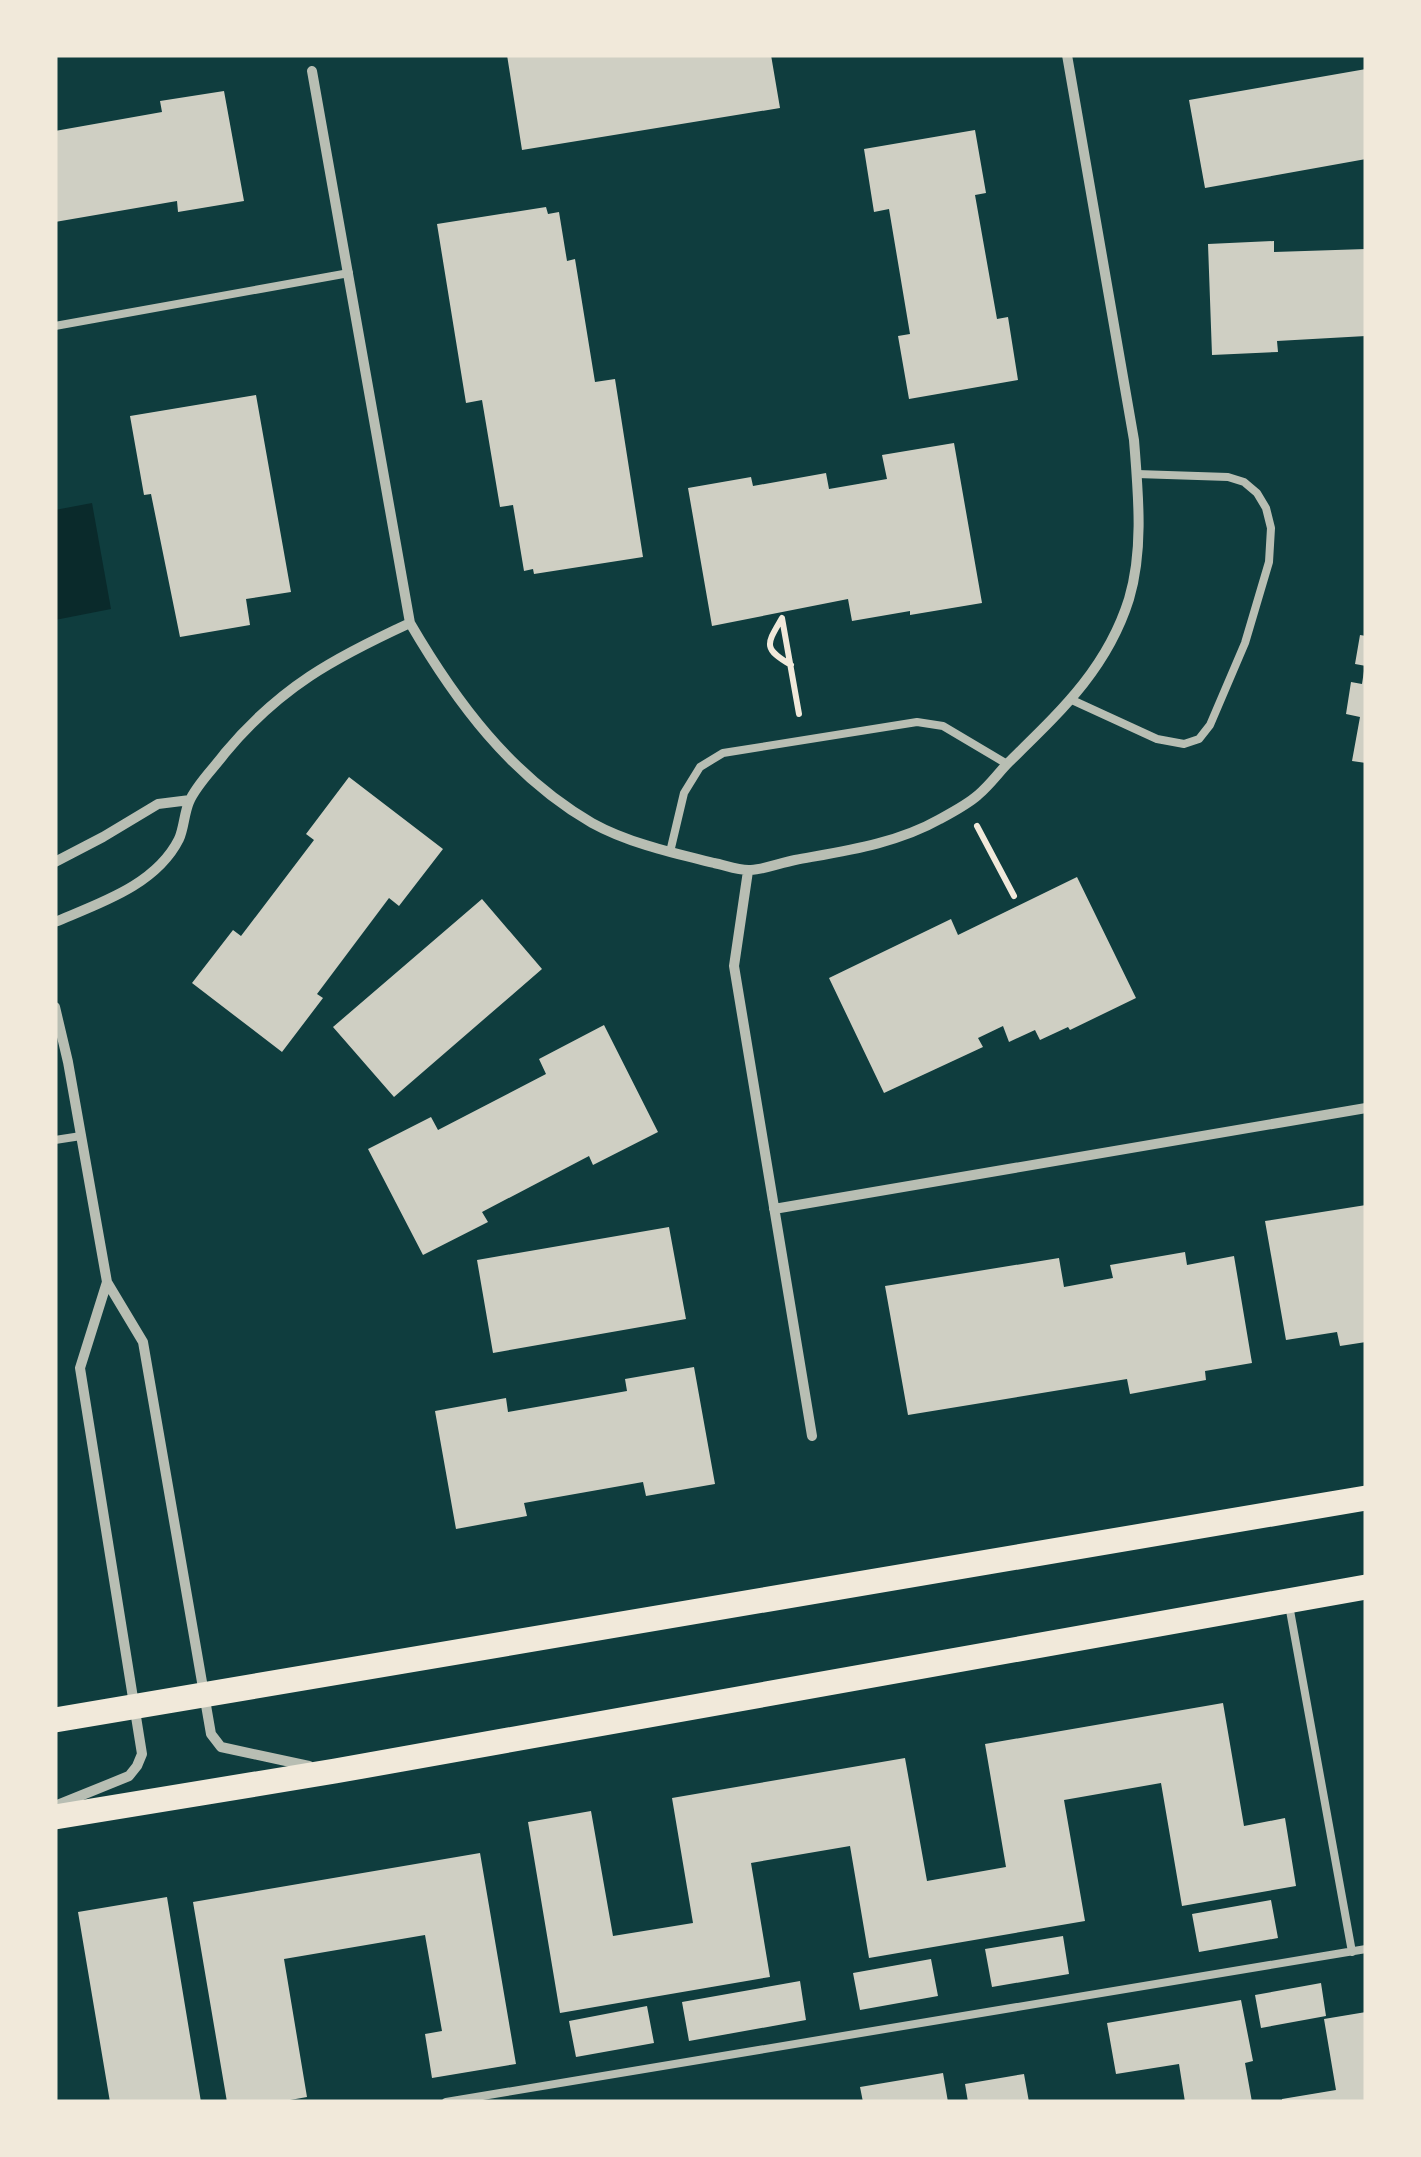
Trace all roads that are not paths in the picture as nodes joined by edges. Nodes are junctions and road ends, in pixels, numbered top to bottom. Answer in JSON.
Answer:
{"nodes":[{"id":1,"x":1067,"y":55,"type":"edge"},
{"id":2,"x":312,"y":71,"type":"dead end"},
{"id":3,"x":349,"y":274,"type":"junction"},
{"id":4,"x":55,"y":326,"type":"edge"},
{"id":5,"x":1137,"y":474,"type":"junction"},
{"id":6,"x":410,"y":623,"type":"junction"},
{"id":7,"x":1072,"y":700,"type":"junction"},
{"id":8,"x":1007,"y":764,"type":"junction"},
{"id":9,"x":190,"y":800,"type":"junction"},
{"id":10,"x":670,"y":852,"type":"junction"},
{"id":11,"x":55,"y":862,"type":"edge"},
{"id":12,"x":748,"y":871,"type":"junction"},
{"id":13,"x":55,"y":922,"type":"edge"},
{"id":14,"x":55,"y":1007,"type":"edge"},
{"id":15,"x":1366,"y":1108,"type":"edge"},
{"id":16,"x":82,"y":1136,"type":"junction"},
{"id":17,"x":55,"y":1140,"type":"edge"},
{"id":18,"x":774,"y":1208,"type":"junction"},
{"id":19,"x":107,"y":1282,"type":"junction"},
{"id":20,"x":812,"y":1436,"type":"dead end"},
{"id":21,"x":1366,"y":1498,"type":"edge"},
{"id":22,"x":1366,"y":1587,"type":"edge"},
{"id":23,"x":1288,"y":1601,"type":"junction"},
{"id":24,"x":203,"y":1695,"type":"junction"},
{"id":25,"x":133,"y":1706,"type":"junction"},
{"id":26,"x":55,"y":1720,"type":"edge"},
{"id":27,"x":335,"y":1772,"type":"junction"},
{"id":28,"x":55,"y":1806,"type":"edge"},
{"id":29,"x":55,"y":1817,"type":"edge"},
{"id":30,"x":1366,"y":1950,"type":"edge"},
{"id":31,"x":1352,"y":1952,"type":"junction"},
{"id":32,"x":446,"y":2102,"type":"edge"}],
"edges":[{"from":1,"to":5,"type":"street"},
{"from":2,"to":3,"type":"street"},
{"from":3,"to":4,"type":"lane"},
{"from":3,"to":6,"type":"street"},
{"from":5,"to":7,"type":"street"},
{"from":5,"to":7,"type":"lane"},
{"from":6,"to":9,"type":"street"},
{"from":6,"to":10,"type":"street"},
{"from":7,"to":8,"type":"street"},
{"from":8,"to":10,"type":"lane"},
{"from":8,"to":12,"type":"street"},
{"from":9,"to":11,"type":"street"},
{"from":9,"to":13,"type":"street"},
{"from":10,"to":12,"type":"street"},
{"from":12,"to":18,"type":"street"},
{"from":14,"to":16,"type":"street"},
{"from":15,"to":18,"type":"street"},
{"from":16,"to":17,"type":"lane"},
{"from":16,"to":19,"type":"street"},
{"from":18,"to":20,"type":"street"},
{"from":19,"to":24,"type":"street"},
{"from":19,"to":25,"type":"street"},
{"from":21,"to":24,"type":"main road"},
{"from":22,"to":23,"type":"main road"},
{"from":23,"to":27,"type":"main road"},
{"from":23,"to":31,"type":"lane"},
{"from":24,"to":25,"type":"main road"},
{"from":24,"to":27,"type":"street"},
{"from":25,"to":26,"type":"main road"},
{"from":25,"to":28,"type":"street"},
{"from":27,"to":29,"type":"main road"},
{"from":30,"to":31,"type":"lane"},
{"from":31,"to":32,"type":"lane"}]}
